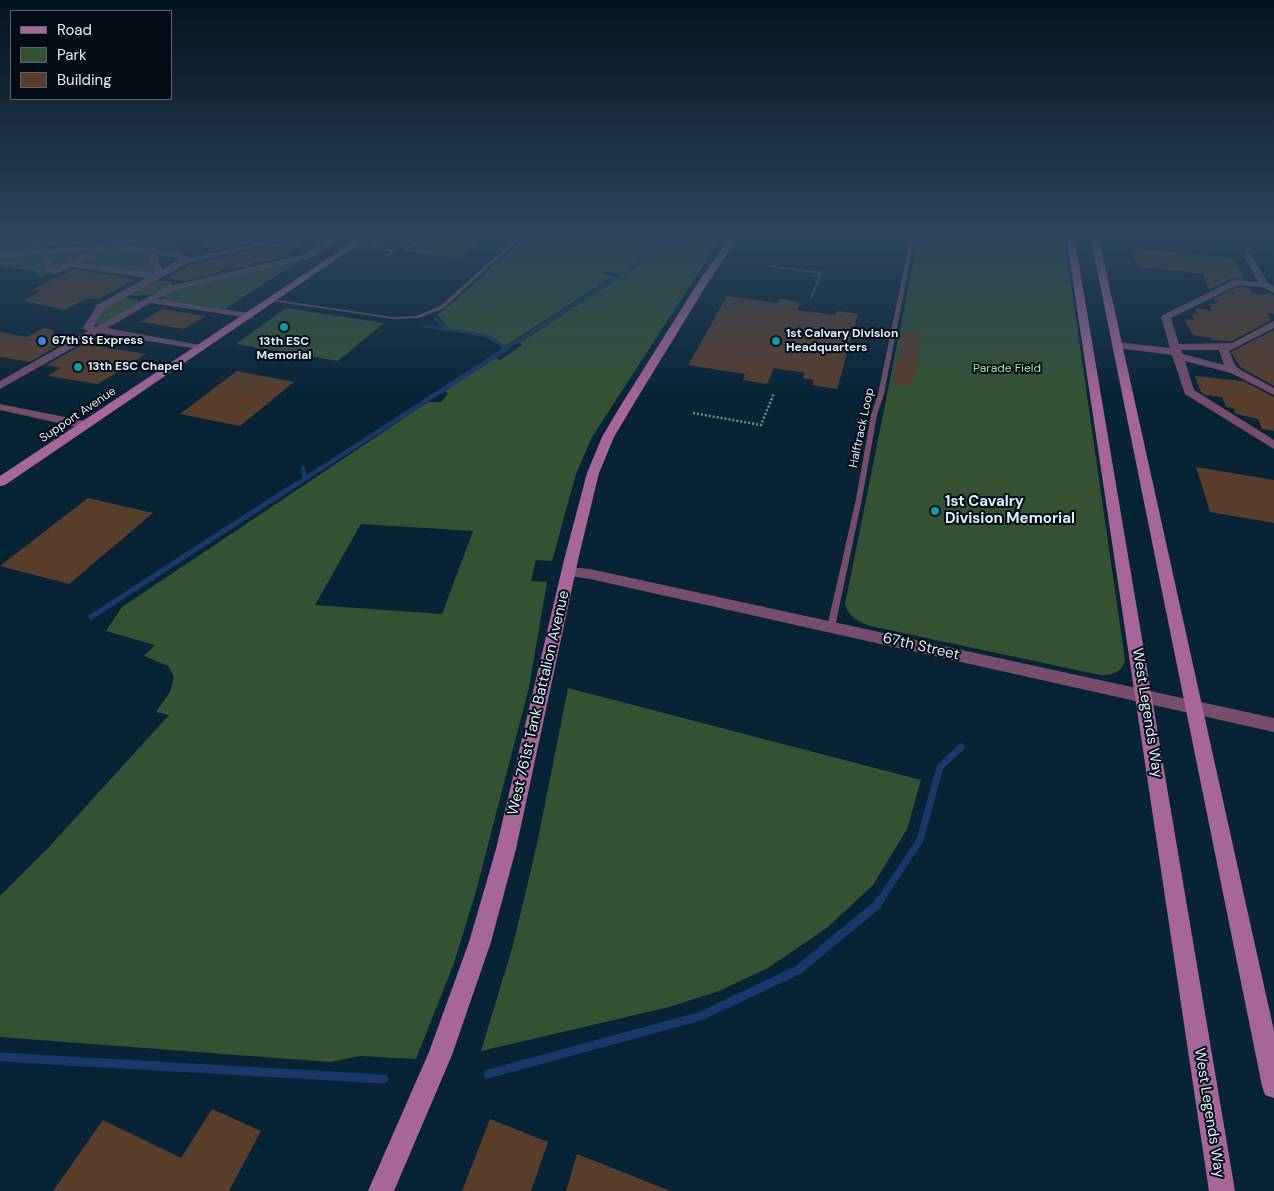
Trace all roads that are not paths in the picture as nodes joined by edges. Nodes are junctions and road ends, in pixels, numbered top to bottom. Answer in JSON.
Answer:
{"nodes":[{"id":1,"x":129,"y":291,"type":"edge"},
{"id":2,"x":166,"y":291,"type":"edge"},
{"id":3,"x":285,"y":291,"type":"edge"},
{"id":4,"x":460,"y":291,"type":"edge"},
{"id":5,"x":698,"y":291,"type":"edge"},
{"id":6,"x":901,"y":291,"type":"edge"},
{"id":7,"x":1079,"y":291,"type":"edge"},
{"id":8,"x":1106,"y":291,"type":"edge"},
{"id":9,"x":1220,"y":291,"type":"edge"},
{"id":10,"x":121,"y":295,"type":"junction"},
{"id":11,"x":149,"y":300,"type":"junction"},
{"id":12,"x":271,"y":300,"type":"junction"},
{"id":13,"x":248,"y":316,"type":"junction"},
{"id":14,"x":1274,"y":324,"type":"edge"},
{"id":15,"x":98,"y":330,"type":"junction"},
{"id":16,"x":1117,"y":345,"type":"junction"},
{"id":17,"x":1226,"y":347,"type":"junction"},
{"id":18,"x":200,"y":348,"type":"junction"},
{"id":19,"x":1176,"y":352,"type":"junction"},
{"id":20,"x":1235,"y":371,"type":"junction"},
{"id":21,"x":0,"y":386,"type":"edge"},
{"id":22,"x":1274,"y":392,"type":"edge"},
{"id":23,"x":0,"y":407,"type":"edge"},
{"id":24,"x":85,"y":425,"type":"junction"},
{"id":25,"x":1274,"y":445,"type":"edge"},
{"id":26,"x":0,"y":482,"type":"edge"},
{"id":27,"x":568,"y":572,"type":"junction"},
{"id":28,"x":831,"y":627,"type":"junction"},
{"id":29,"x":1144,"y":696,"type":"junction"},
{"id":30,"x":1194,"y":707,"type":"junction"},
{"id":31,"x":1274,"y":725,"type":"edge"},
{"id":32,"x":1274,"y":1086,"type":"edge"},
{"id":33,"x":380,"y":1191,"type":"edge"},
{"id":34,"x":1222,"y":1191,"type":"edge"}],
"edges":[{"from":1,"to":10,"type":"street"},
{"from":2,"to":11,"type":"street"},
{"from":3,"to":12,"type":"street","name":"Support Avenue"},
{"from":4,"to":12,"type":"lane"},
{"from":5,"to":27,"type":"street","name":"West 761st Tank Battalion Avenue"},
{"from":6,"to":28,"type":"lane","name":"Halftrack Loop"},
{"from":7,"to":29,"type":"street","name":"West Legends Way"},
{"from":8,"to":16,"type":"street"},
{"from":9,"to":19,"type":"street"},
{"from":10,"to":11,"type":"street"},
{"from":10,"to":15,"type":"street"},
{"from":11,"to":13,"type":"street"},
{"from":11,"to":15,"type":"street"},
{"from":12,"to":13,"type":"street","name":"Support Avenue"},
{"from":13,"to":18,"type":"street","name":"Support Avenue"},
{"from":14,"to":17,"type":"street"},
{"from":15,"to":18,"type":"street"},
{"from":15,"to":21,"type":"street"},
{"from":16,"to":19,"type":"street"},
{"from":16,"to":30,"type":"street"},
{"from":17,"to":19,"type":"street"},
{"from":17,"to":20,"type":"street"},
{"from":18,"to":24,"type":"street","name":"Support Avenue"},
{"from":19,"to":20,"type":"street"},
{"from":19,"to":25,"type":"street"},
{"from":20,"to":22,"type":"street"},
{"from":23,"to":24,"type":"street"},
{"from":24,"to":26,"type":"street","name":"Support Avenue"},
{"from":27,"to":28,"type":"street","name":"67th Street"},
{"from":27,"to":33,"type":"street","name":"West 761st Tank Battalion Avenue"},
{"from":28,"to":29,"type":"street","name":"67th Street"},
{"from":29,"to":30,"type":"street","name":"67th Street"},
{"from":29,"to":34,"type":"street","name":"West Legends Way"},
{"from":30,"to":31,"type":"street","name":"67th Street"},
{"from":30,"to":32,"type":"street"}]}
